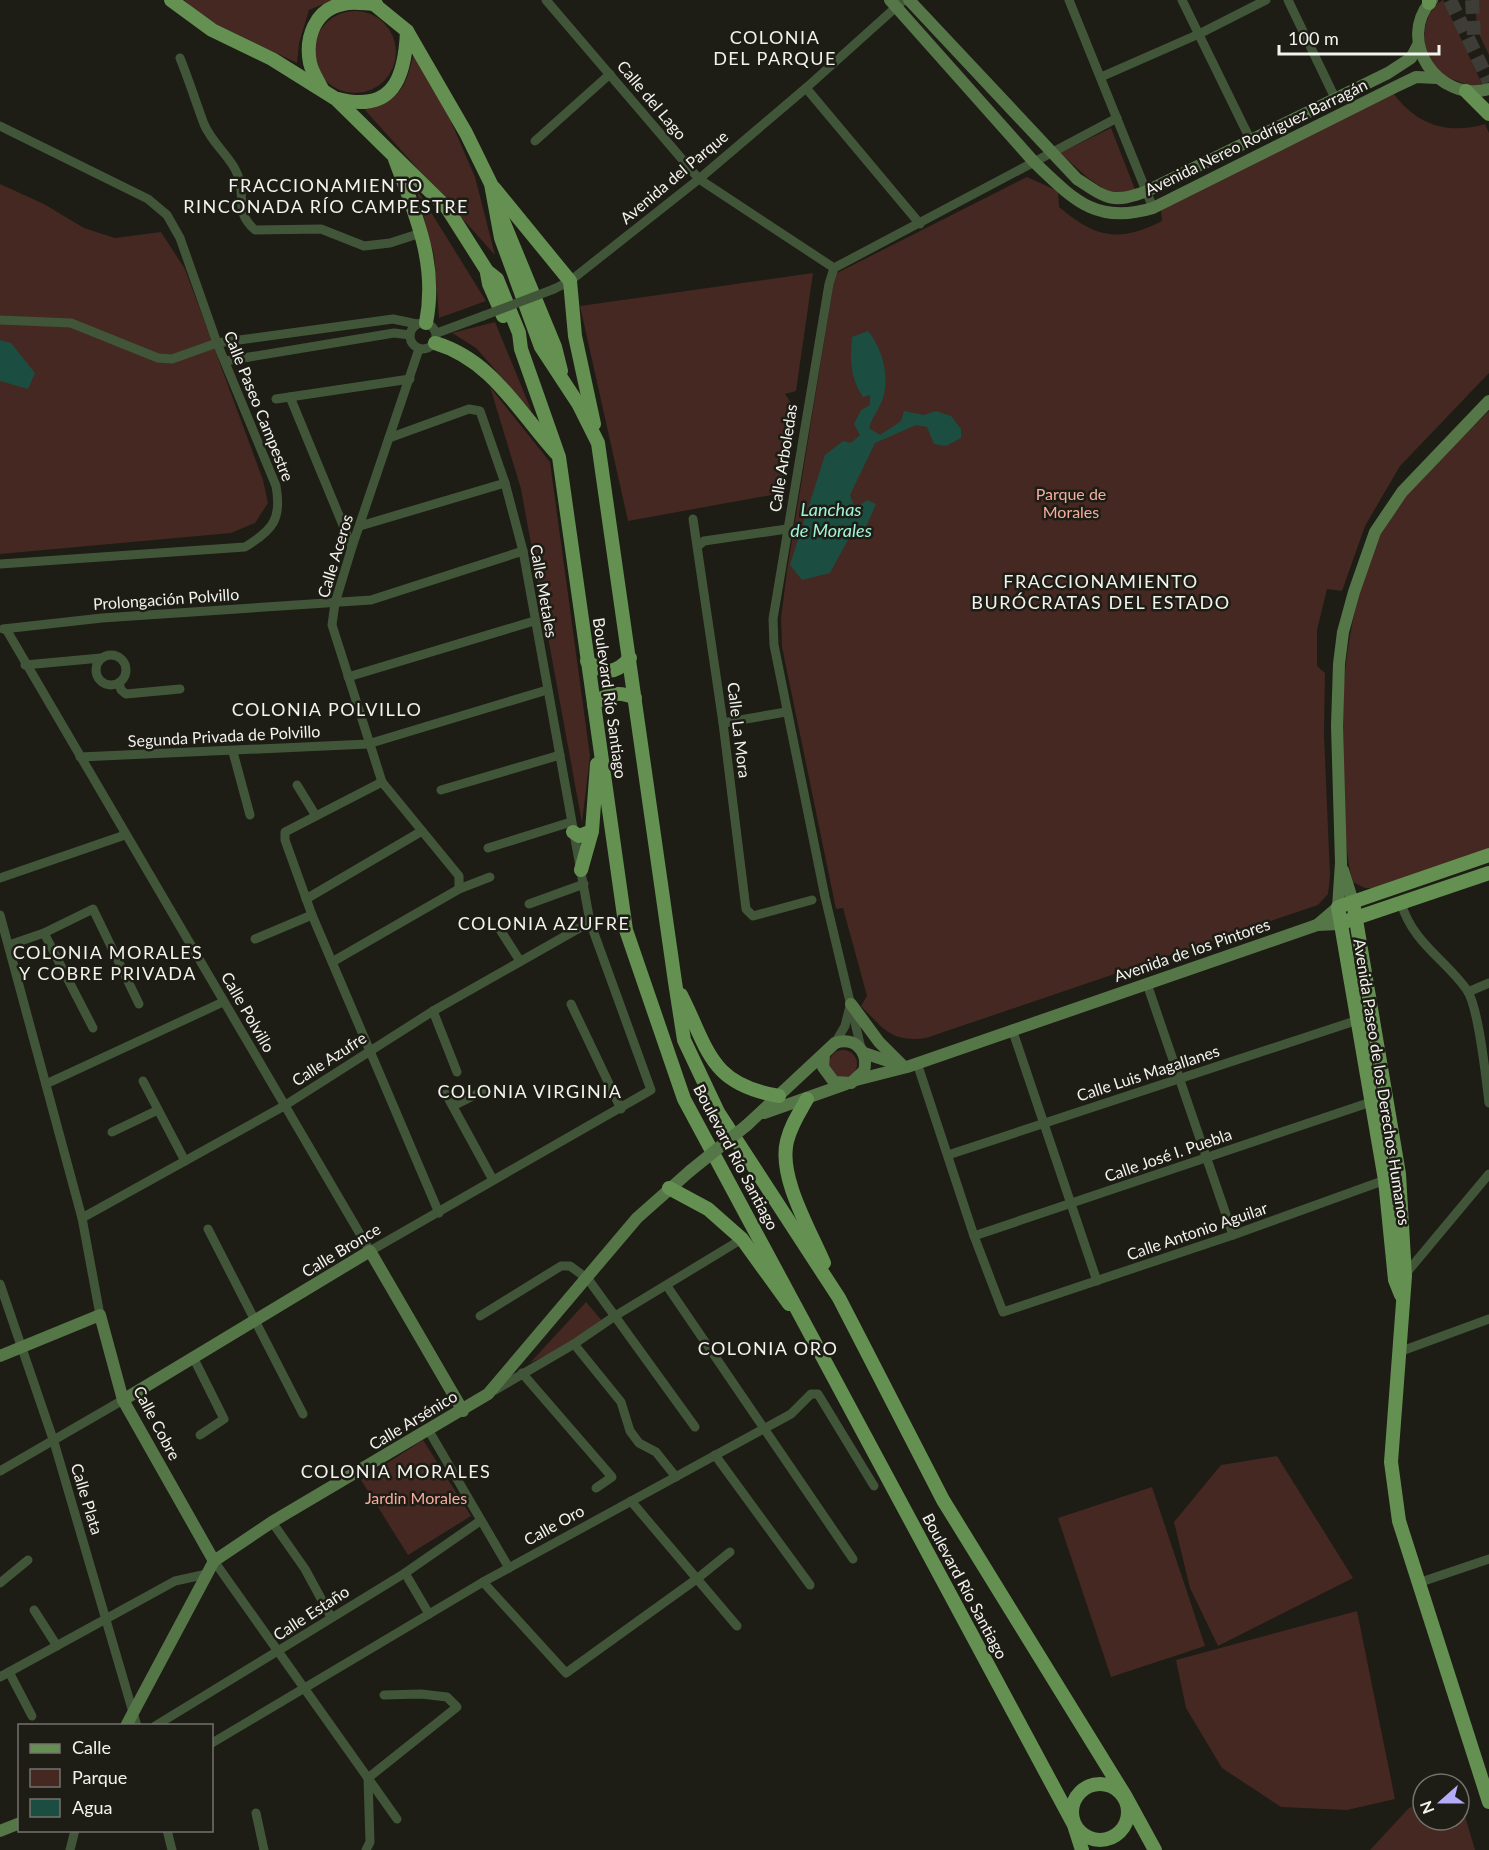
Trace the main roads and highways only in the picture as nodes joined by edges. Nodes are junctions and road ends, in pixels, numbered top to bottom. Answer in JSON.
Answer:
{"nodes":[{"id":1,"x":171,"y":0,"type":"edge"},
{"id":2,"x":909,"y":0,"type":"edge"},
{"id":3,"x":1430,"y":1,"type":"edge"},
{"id":4,"x":373,"y":2,"type":"edge"},
{"id":5,"x":897,"y":2,"type":"edge"},
{"id":6,"x":407,"y":31,"type":"junction"},
{"id":7,"x":1418,"y":45,"type":"junction"},
{"id":8,"x":1437,"y":78,"type":"junction"},
{"id":9,"x":322,"y":89,"type":"junction"},
{"id":10,"x":1489,"y":89,"type":"edge"},
{"id":11,"x":1466,"y":91,"type":"junction"},
{"id":12,"x":336,"y":99,"type":"junction"},
{"id":13,"x":1489,"y":114,"type":"edge"},
{"id":14,"x":393,"y":154,"type":"junction"},
{"id":15,"x":491,"y":184,"type":"junction"},
{"id":16,"x":421,"y":323,"type":"road end"},
{"id":17,"x":436,"y":338,"type":"road end"},
{"id":18,"x":1489,"y":401,"type":"edge"},
{"id":19,"x":598,"y":444,"type":"junction"},
{"id":20,"x":559,"y":457,"type":"junction"},
{"id":21,"x":630,"y":658,"type":"junction"},
{"id":22,"x":587,"y":661,"type":"junction"},
{"id":23,"x":635,"y":698,"type":"junction"},
{"id":24,"x":594,"y":705,"type":"junction"},
{"id":25,"x":598,"y":738,"type":"junction"},
{"id":26,"x":572,"y":827,"type":"road end"},
{"id":27,"x":592,"y":831,"type":"junction"},
{"id":28,"x":1489,"y":855,"type":"edge"},
{"id":29,"x":1341,"y":863,"type":"junction"},
{"id":30,"x":1489,"y":873,"type":"edge"},
{"id":31,"x":583,"y":877,"type":"road end"},
{"id":32,"x":1353,"y":902,"type":"junction"},
{"id":33,"x":1338,"y":907,"type":"junction"},
{"id":34,"x":1354,"y":918,"type":"junction"},
{"id":35,"x":1339,"y":924,"type":"junction"},
{"id":36,"x":1317,"y":925,"type":"junction"},
{"id":37,"x":675,"y":982,"type":"junction"},
{"id":38,"x":851,"y":1004,"type":"road end"},
{"id":39,"x":862,"y":1051,"type":"junction"},
{"id":40,"x":824,"y":1055,"type":"junction"},
{"id":41,"x":909,"y":1065,"type":"junction"},
{"id":42,"x":851,"y":1082,"type":"junction"},
{"id":43,"x":779,"y":1096,"type":"junction"},
{"id":44,"x":807,"y":1099,"type":"junction"},
{"id":45,"x":760,"y":1114,"type":"junction"},
{"id":46,"x":669,"y":1188,"type":"junction"},
{"id":47,"x":370,"y":1251,"type":"joint"},
{"id":48,"x":1400,"y":1278,"type":"junction"},
{"id":49,"x":839,"y":1298,"type":"junction"},
{"id":50,"x":807,"y":1325,"type":"junction"},
{"id":51,"x":0,"y":1356,"type":"edge"},
{"id":52,"x":123,"y":1400,"type":"junction"},
{"id":53,"x":463,"y":1411,"type":"junction"},
{"id":54,"x":214,"y":1561,"type":"junction"},
{"id":55,"x":126,"y":1724,"type":"edge"},
{"id":56,"x":1126,"y":1797,"type":"junction"},
{"id":57,"x":1489,"y":1802,"type":"edge"},
{"id":58,"x":18,"y":1825,"type":"edge"},
{"id":59,"x":1074,"y":1825,"type":"junction"},
{"id":60,"x":0,"y":1832,"type":"edge"},
{"id":61,"x":1082,"y":1850,"type":"edge"},
{"id":62,"x":1155,"y":1850,"type":"edge"}],
"edges":[{"from":1,"to":9,"type":"main road","name":"Boulevard Río Santiago"},
{"from":2,"to":7,"type":"main road","name":"Avenida Nereo Rodríguez Barragán"},
{"from":3,"to":7,"type":"main road"},
{"from":4,"to":6,"type":"main road","name":"Boulevard Río Santiago"},
{"from":4,"to":9,"type":"main road"},
{"from":5,"to":8,"type":"main road","name":"Avenida Nereo Rodríguez Barragán"},
{"from":6,"to":12,"type":"main road"},
{"from":6,"to":15,"type":"main road","name":"Boulevard Río Santiago"},
{"from":7,"to":8,"type":"main road"},
{"from":8,"to":11,"type":"main road"},
{"from":9,"to":12,"type":"main road","name":"Boulevard Río Santiago"},
{"from":10,"to":11,"type":"main road"},
{"from":11,"to":13,"type":"main road"},
{"from":12,"to":14,"type":"main road","name":"Boulevard Río Santiago"},
{"from":14,"to":16,"type":"main road"},
{"from":14,"to":20,"type":"main road","name":"Boulevard Río Santiago"},
{"from":15,"to":19,"type":"main road","name":"Boulevard Río Santiago"},
{"from":15,"to":19,"type":"main road"},
{"from":17,"to":20,"type":"main road"},
{"from":18,"to":29,"type":"main road"},
{"from":19,"to":21,"type":"main road","name":"Boulevard Río Santiago"},
{"from":20,"to":22,"type":"main road","name":"Boulevard Río Santiago"},
{"from":21,"to":22,"type":"main road"},
{"from":21,"to":23,"type":"main road","name":"Boulevard Río Santiago"},
{"from":22,"to":24,"type":"main road","name":"Boulevard Río Santiago"},
{"from":23,"to":24,"type":"main road"},
{"from":23,"to":37,"type":"main road","name":"Boulevard Río Santiago"},
{"from":24,"to":25,"type":"main road","name":"Boulevard Río Santiago"},
{"from":25,"to":27,"type":"main road"},
{"from":25,"to":50,"type":"main road","name":"Boulevard Río Santiago"},
{"from":26,"to":27,"type":"main road"},
{"from":27,"to":31,"type":"main road"},
{"from":28,"to":32,"type":"main road"},
{"from":29,"to":32,"type":"main road"},
{"from":29,"to":33,"type":"main road"},
{"from":30,"to":34,"type":"main road","name":"Avenida de los Pintores"},
{"from":32,"to":33,"type":"main road"},
{"from":32,"to":34,"type":"main road","name":"Avenida Paseo de los Derechos Humanos"},
{"from":33,"to":35,"type":"main road","name":"Avenida Paseo de los Derechos Humanos"},
{"from":33,"to":36,"type":"main road"},
{"from":34,"to":35,"type":"main road","name":"Avenida de los Pintores"},
{"from":34,"to":48,"type":"main road","name":"Avenida Paseo de los Derechos Humanos"},
{"from":35,"to":36,"type":"main road","name":"Avenida de los Pintores"},
{"from":35,"to":48,"type":"main road","name":"Avenida Paseo de los Derechos Humanos"},
{"from":36,"to":41,"type":"main road","name":"Avenida de los Pintores"},
{"from":37,"to":43,"type":"main road"},
{"from":37,"to":49,"type":"main road","name":"Boulevard Río Santiago"},
{"from":38,"to":41,"type":"main road"},
{"from":39,"to":40,"type":"main road"},
{"from":39,"to":41,"type":"main road"},
{"from":39,"to":42,"type":"main road"},
{"from":40,"to":42,"type":"main road"},
{"from":40,"to":43,"type":"main road","name":"Calle Arsénico"},
{"from":41,"to":42,"type":"main road","name":"Avenida de los Pintores"},
{"from":42,"to":44,"type":"main road","name":"Calle Arsénico"},
{"from":43,"to":45,"type":"main road","name":"Calle Arsénico"},
{"from":44,"to":45,"type":"main road","name":"Calle Arsénico"},
{"from":44,"to":49,"type":"main road"},
{"from":45,"to":46,"type":"main road","name":"Calle Arsénico","bridge":true},
{"from":46,"to":50,"type":"main road"},
{"from":46,"to":53,"type":"main road","name":"Calle Arsénico"},
{"from":47,"to":52,"type":"main road","name":"Calle Bronce"},
{"from":47,"to":53,"type":"main road","name":"Calle Polvillo"},
{"from":48,"to":57,"type":"main road","name":"Avenida Paseo de los Derechos Humanos"},
{"from":49,"to":56,"type":"main road","name":"Boulevard Río Santiago"},
{"from":50,"to":59,"type":"main road","name":"Boulevard Río Santiago"},
{"from":51,"to":52,"type":"main road","name":"Calle Cobre"},
{"from":52,"to":54,"type":"main road","name":"Calle Cobre"},
{"from":53,"to":54,"type":"main road","name":"Calle Arsénico"},
{"from":54,"to":55,"type":"main road","name":"Calle Arsénico"},
{"from":56,"to":59,"type":"main road"},
{"from":56,"to":59,"type":"main road"},
{"from":56,"to":62,"type":"main road","name":"Boulevard Río Santiago"},
{"from":58,"to":60,"type":"main road"},
{"from":59,"to":61,"type":"main road","name":"Boulevard Río Santiago"}]}
